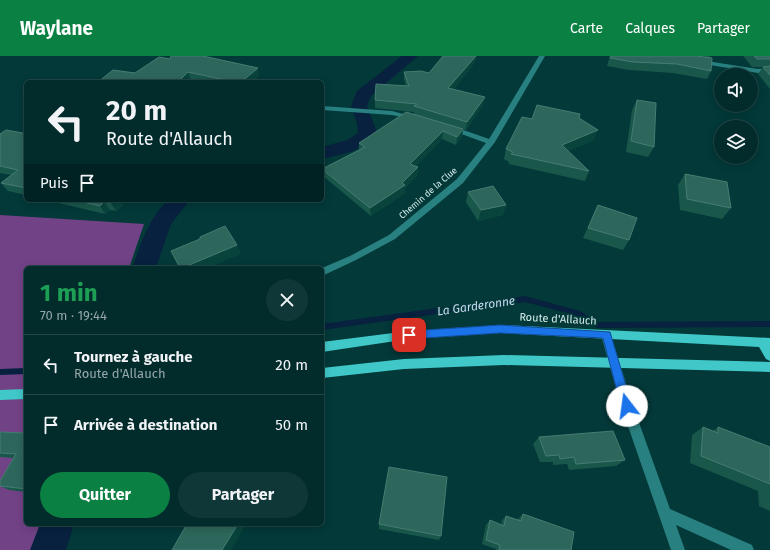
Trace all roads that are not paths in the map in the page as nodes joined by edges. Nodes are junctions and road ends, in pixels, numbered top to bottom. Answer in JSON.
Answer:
{"nodes":[{"id":1,"x":542,"y":56,"type":"edge"},
{"id":2,"x":690,"y":60,"type":"edge"},
{"id":3,"x":770,"y":70,"type":"edge"},
{"id":4,"x":324,"y":108,"type":"edge"},
{"id":5,"x":422,"y":119,"type":"edge"},
{"id":6,"x":442,"y":126,"type":"edge"},
{"id":7,"x":491,"y":142,"type":"junction"},
{"id":8,"x":324,"y":271,"type":"edge"},
{"id":9,"x":606,"y":335,"type":"junction"},
{"id":10,"x":766,"y":343,"type":"edge"},
{"id":11,"x":324,"y":346,"type":"edge"},
{"id":12,"x":770,"y":356,"type":"edge"},
{"id":13,"x":615,"y":364,"type":"junction"},
{"id":14,"x":770,"y":367,"type":"edge"},
{"id":15,"x":324,"y":373,"type":"edge"},
{"id":16,"x":24,"y":394,"type":"edge"},
{"id":17,"x":0,"y":395,"type":"edge"},
{"id":18,"x":664,"y":513,"type":"junction"},
{"id":19,"x":678,"y":550,"type":"edge"},
{"id":20,"x":747,"y":550,"type":"edge"}],
"edges":[{"from":1,"to":7,"type":"street","name":"Chemin de la Clue"},
{"from":2,"to":3,"type":"street"},
{"from":4,"to":5,"type":"street"},
{"from":6,"to":7,"type":"street"},
{"from":7,"to":8,"type":"street","name":"Chemin de la Clue"},
{"from":9,"to":10,"type":"main road","name":"Route d'Allauch"},
{"from":9,"to":11,"type":"main road","name":"Route d'Allauch"},
{"from":9,"to":13,"type":"street"},
{"from":10,"to":12,"type":"main road"},
{"from":13,"to":14,"type":"main road"},
{"from":13,"to":15,"type":"main road"},
{"from":13,"to":18,"type":"street"},
{"from":16,"to":17,"type":"main road"},
{"from":18,"to":19,"type":"street"},
{"from":18,"to":20,"type":"street"}]}
